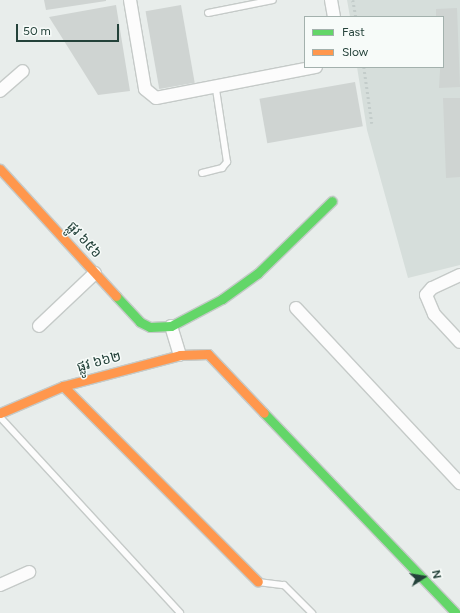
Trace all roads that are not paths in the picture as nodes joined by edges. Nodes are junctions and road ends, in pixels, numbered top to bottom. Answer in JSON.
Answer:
{"nodes":[{"id":1,"x":130,"y":0,"type":"edge"},
{"id":2,"x":272,"y":0,"type":"edge"},
{"id":3,"x":331,"y":0,"type":"edge"},
{"id":4,"x":208,"y":13,"type":"dead end"},
{"id":5,"x":334,"y":16,"type":"edge"},
{"id":6,"x":311,"y":68,"type":"edge"},
{"id":7,"x":23,"y":71,"type":"dead end"},
{"id":8,"x":216,"y":89,"type":"junction"},
{"id":9,"x":0,"y":91,"type":"edge"},
{"id":10,"x":0,"y":169,"type":"edge"},
{"id":11,"x":202,"y":173,"type":"dead end"},
{"id":12,"x":332,"y":201,"type":"dead end"},
{"id":13,"x":95,"y":273,"type":"junction"},
{"id":14,"x":460,"y":275,"type":"edge"},
{"id":15,"x":296,"y":308,"type":"dead end"},
{"id":16,"x":39,"y":326,"type":"dead end"},
{"id":17,"x":171,"y":326,"type":"junction"},
{"id":18,"x":460,"y":342,"type":"edge"},
{"id":19,"x":180,"y":355,"type":"junction"},
{"id":20,"x":63,"y":386,"type":"junction"},
{"id":21,"x":0,"y":413,"type":"edge"},
{"id":22,"x":0,"y":417,"type":"edge"},
{"id":23,"x":460,"y":483,"type":"edge"},
{"id":24,"x":29,"y":572,"type":"dead end"},
{"id":25,"x":258,"y":582,"type":"joint"},
{"id":26,"x":0,"y":585,"type":"edge"},
{"id":27,"x":180,"y":613,"type":"edge"},
{"id":28,"x":312,"y":613,"type":"edge"},
{"id":29,"x":456,"y":613,"type":"edge"}],
"edges":[{"from":1,"to":8,"type":"street"},
{"from":2,"to":4,"type":"lane"},
{"from":3,"to":5,"type":"street"},
{"from":6,"to":8,"type":"street"},
{"from":7,"to":9,"type":"street"},
{"from":8,"to":11,"type":"lane"},
{"from":10,"to":13,"type":"street","name":"ផ្លូវ ៦៥៦"},
{"from":12,"to":17,"type":"street"},
{"from":13,"to":16,"type":"street"},
{"from":13,"to":17,"type":"street","name":"ផ្លូវ ៦៥៦"},
{"from":14,"to":18,"type":"street"},
{"from":15,"to":23,"type":"street"},
{"from":17,"to":19,"type":"street"},
{"from":19,"to":20,"type":"street","name":"ផ្លូវ ៦៦២"},
{"from":19,"to":29,"type":"street","name":"ផ្លូវ ៦៦២"},
{"from":20,"to":21,"type":"street","name":"ផ្លូវ ៦៦២"},
{"from":20,"to":25,"type":"street"},
{"from":22,"to":27,"type":"lane"},
{"from":24,"to":26,"type":"street"},
{"from":25,"to":28,"type":"lane"}]}
